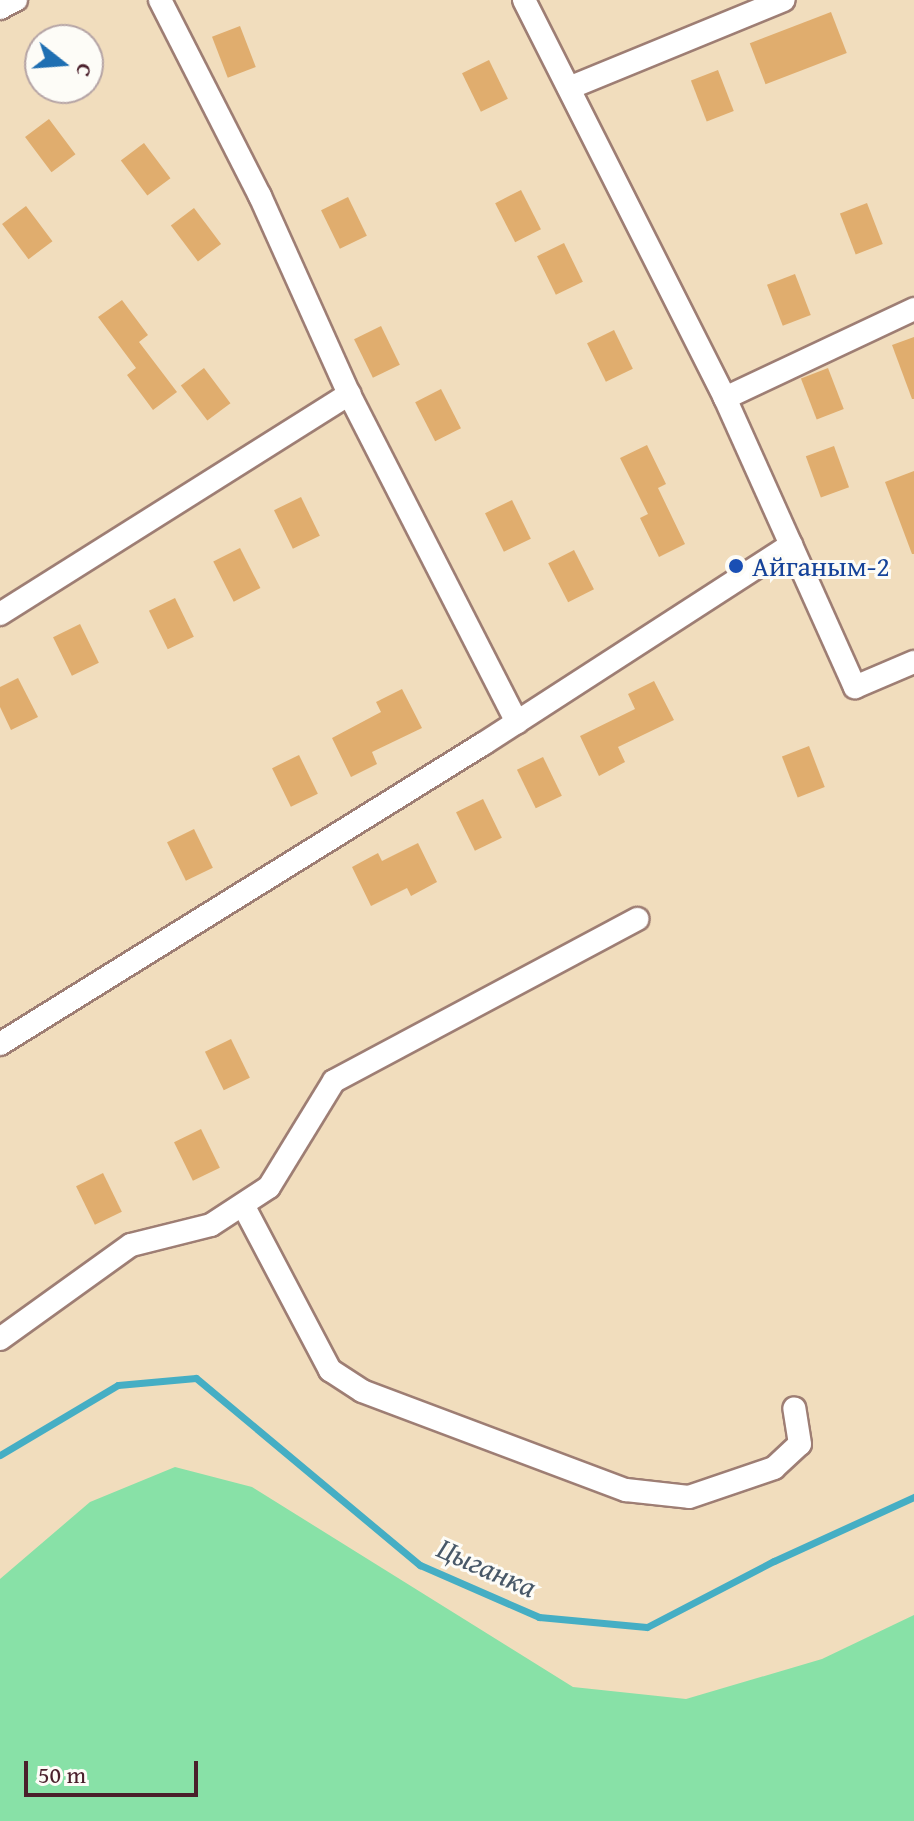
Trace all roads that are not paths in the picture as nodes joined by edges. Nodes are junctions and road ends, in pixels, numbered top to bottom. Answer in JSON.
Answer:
{"nodes":[{"id":1,"x":16,"y":0,"type":"edge"},
{"id":2,"x":160,"y":0,"type":"edge"},
{"id":3,"x":524,"y":0,"type":"edge"},
{"id":4,"x":784,"y":0,"type":"edge"},
{"id":5,"x":0,"y":8,"type":"edge"},
{"id":6,"x":569,"y":88,"type":"junction"},
{"id":7,"x":914,"y":309,"type":"edge"},
{"id":8,"x":349,"y":394,"type":"junction"},
{"id":9,"x":725,"y":398,"type":"junction"},
{"id":10,"x":791,"y":545,"type":"junction"},
{"id":11,"x":0,"y":614,"type":"edge"},
{"id":12,"x":914,"y":662,"type":"edge"},
{"id":13,"x":517,"y":722,"type":"junction"},
{"id":14,"x":638,"y":919,"type":"dead end"},
{"id":15,"x":0,"y":1044,"type":"edge"},
{"id":16,"x":243,"y":1205,"type":"junction"},
{"id":17,"x":0,"y":1339,"type":"edge"},
{"id":18,"x":794,"y":1408,"type":"dead end"}],
"edges":[{"from":1,"to":5,"type":"street"},
{"from":2,"to":8,"type":"street"},
{"from":3,"to":6,"type":"street"},
{"from":4,"to":6,"type":"street"},
{"from":6,"to":9,"type":"street"},
{"from":7,"to":9,"type":"street"},
{"from":8,"to":11,"type":"street"},
{"from":8,"to":13,"type":"street"},
{"from":9,"to":10,"type":"street"},
{"from":10,"to":12,"type":"street"},
{"from":10,"to":13,"type":"street"},
{"from":13,"to":15,"type":"street"},
{"from":14,"to":16,"type":"street"},
{"from":16,"to":17,"type":"street"},
{"from":16,"to":18,"type":"street"}]}
